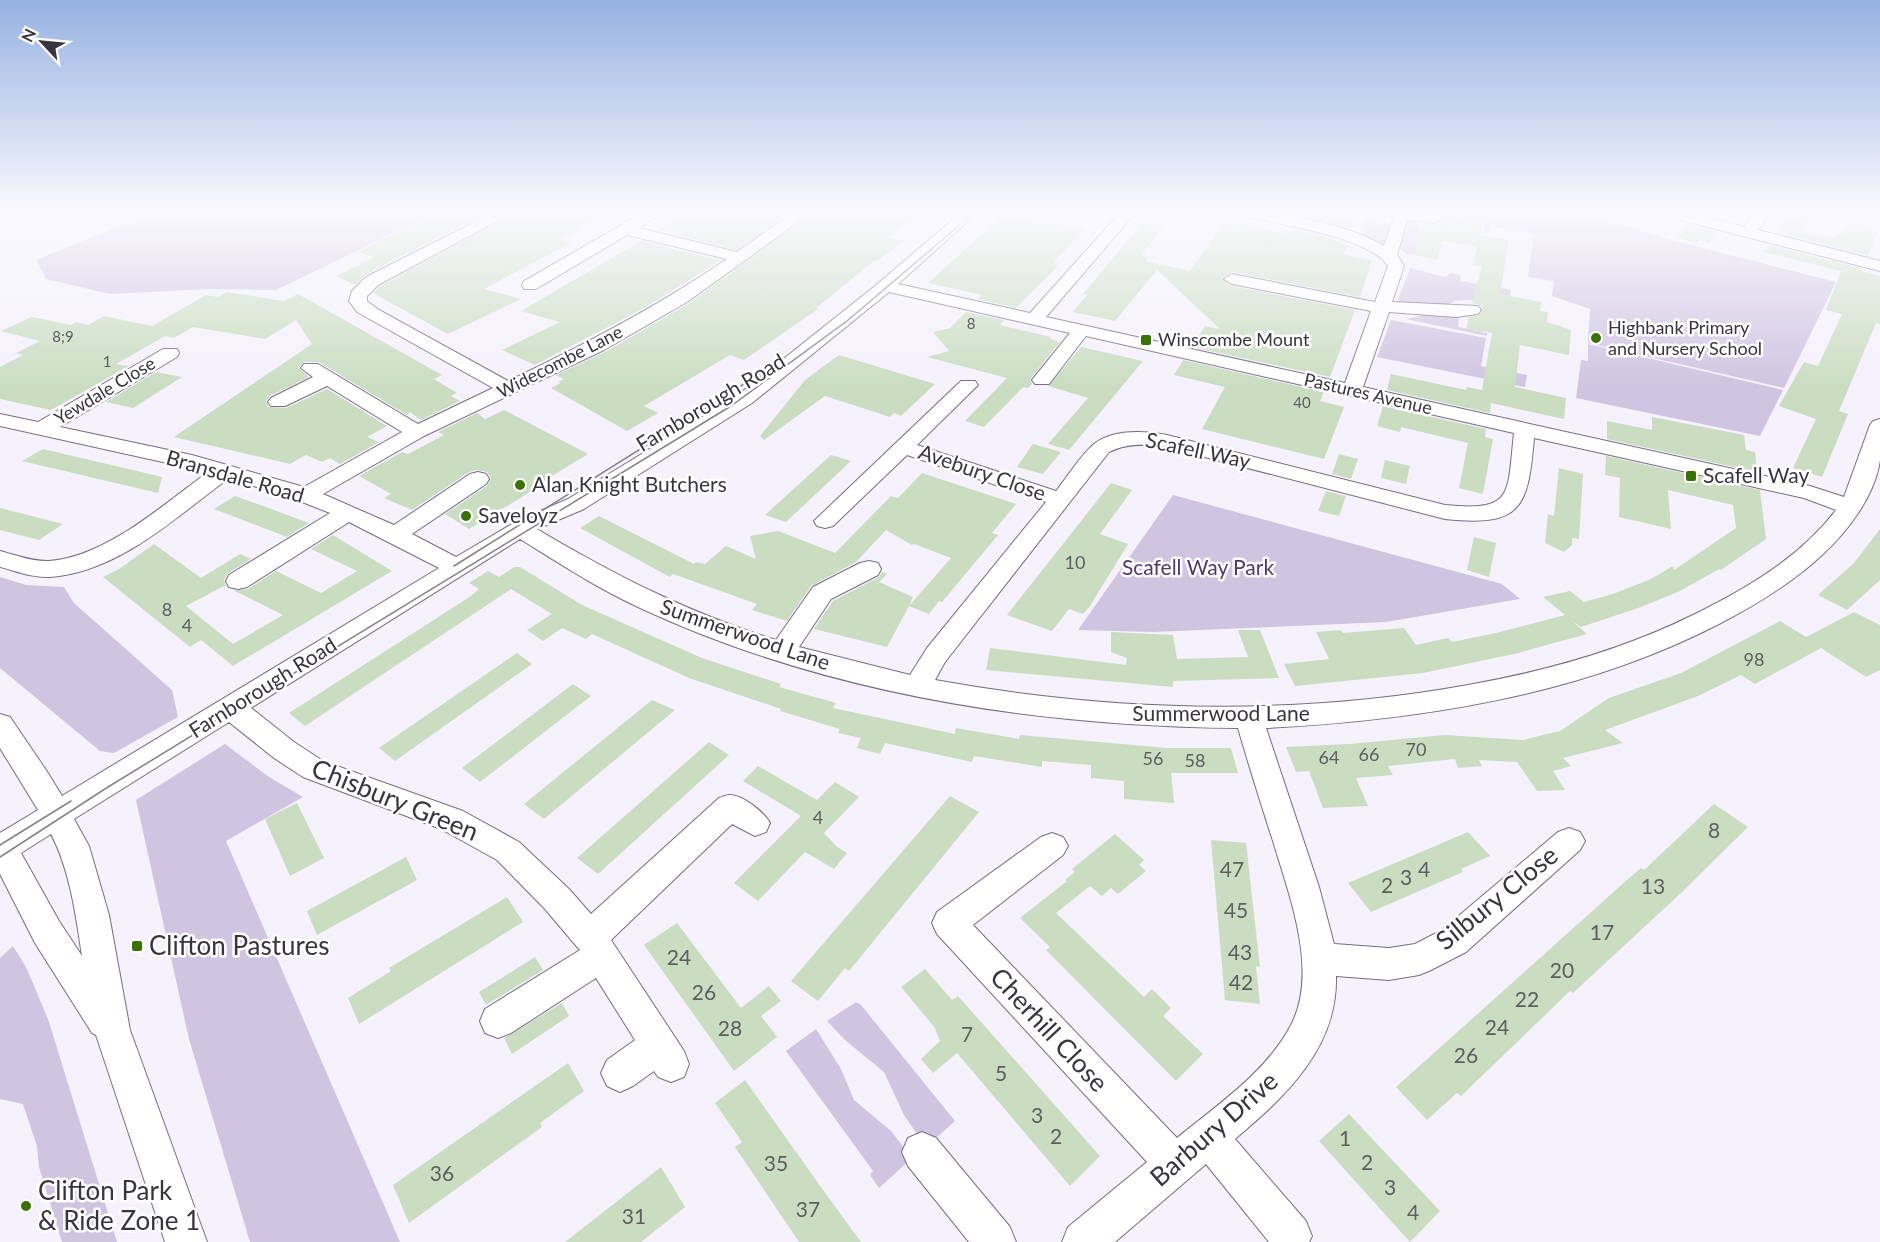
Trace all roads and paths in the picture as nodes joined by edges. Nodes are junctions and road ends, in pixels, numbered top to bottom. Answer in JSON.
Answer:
{"nodes":[{"id":1,"x":394,"y":270,"type":"edge"},
{"id":2,"x":556,"y":270,"type":"edge"},
{"id":3,"x":721,"y":270,"type":"edge"},
{"id":4,"x":904,"y":270,"type":"edge"},
{"id":5,"x":1078,"y":270,"type":"edge"},
{"id":6,"x":1395,"y":270,"type":"edge"},
{"id":7,"x":1233,"y":279,"type":"dead end"},
{"id":8,"x":530,"y":285,"type":"dead end"},
{"id":9,"x":885,"y":286,"type":"junction"},
{"id":10,"x":1382,"y":307,"type":"junction"},
{"id":11,"x":1472,"y":310,"type":"dead end"},
{"id":12,"x":1034,"y":319,"type":"junction"},
{"id":13,"x":1082,"y":330,"type":"junction"},
{"id":14,"x":170,"y":353,"type":"dead end"},
{"id":15,"x":1042,"y":380,"type":"dead end"},
{"id":16,"x":968,"y":385,"type":"dead end"},
{"id":17,"x":508,"y":389,"type":"junction"},
{"id":18,"x":1352,"y":390,"type":"junction"},
{"id":19,"x":278,"y":402,"type":"dead end"},
{"id":20,"x":0,"y":420,"type":"edge"},
{"id":21,"x":1880,"y":425,"type":"edge"},
{"id":22,"x":41,"y":429,"type":"junction"},
{"id":23,"x":1525,"y":429,"type":"junction"},
{"id":24,"x":417,"y":432,"type":"junction"},
{"id":25,"x":903,"y":447,"type":"junction"},
{"id":26,"x":225,"y":470,"type":"junction"},
{"id":27,"x":478,"y":479,"type":"dead end"},
{"id":28,"x":306,"y":495,"type":"junction"},
{"id":29,"x":1061,"y":500,"type":"junction"},
{"id":30,"x":1850,"y":507,"type":"junction"},
{"id":31,"x":347,"y":513,"type":"junction"},
{"id":32,"x":825,"y":521,"type":"dead end"},
{"id":33,"x":523,"y":527,"type":"junction"},
{"id":34,"x":395,"y":535,"type":"junction"},
{"id":35,"x":0,"y":559,"type":"edge"},
{"id":36,"x":457,"y":568,"type":"junction"},
{"id":37,"x":869,"y":569,"type":"dead end"},
{"id":38,"x":238,"y":581,"type":"dead end"},
{"id":39,"x":783,"y":652,"type":"junction"},
{"id":40,"x":919,"y":686,"type":"junction"},
{"id":41,"x":231,"y":708,"type":"junction"},
{"id":42,"x":1249,"y":719,"type":"junction"},
{"id":43,"x":0,"y":725,"type":"edge"},
{"id":44,"x":57,"y":815,"type":"junction"},
{"id":45,"x":756,"y":823,"type":"dead end"},
{"id":46,"x":1569,"y":841,"type":"dead end"},
{"id":47,"x":1053,"y":846,"type":"dead end"},
{"id":48,"x":1,"y":848,"type":"edge"},
{"id":49,"x":596,"y":946,"type":"junction"},
{"id":50,"x":1319,"y":959,"type":"junction"},
{"id":51,"x":498,"y":1021,"type":"dead end"},
{"id":52,"x":112,"y":1030,"type":"junction"},
{"id":53,"x":620,"y":1073,"type":"dead end"},
{"id":54,"x":1208,"y":1137,"type":"junction"},
{"id":55,"x":922,"y":1152,"type":"dead end"},
{"id":56,"x":1175,"y":1164,"type":"junction"},
{"id":57,"x":1292,"y":1236,"type":"dead end"},
{"id":58,"x":186,"y":1242,"type":"edge"},
{"id":59,"x":995,"y":1242,"type":"edge"},
{"id":60,"x":1083,"y":1242,"type":"edge"}],
"edges":[{"from":1,"to":17,"type":"street"},
{"from":2,"to":8,"type":"street"},
{"from":3,"to":17,"type":"street","name":"Widecombe Lane"},
{"from":4,"to":9,"type":"street","name":"Farnborough Road"},
{"from":5,"to":12,"type":"street"},
{"from":6,"to":10,"type":"street"},
{"from":7,"to":10,"type":"street"},
{"from":9,"to":12,"type":"street","name":"Pastures Avenue"},
{"from":9,"to":33,"type":"street","name":"Farnborough Road"},
{"from":10,"to":11,"type":"street"},
{"from":10,"to":18,"type":"street"},
{"from":12,"to":13,"type":"street","name":"Pastures Avenue"},
{"from":13,"to":15,"type":"street"},
{"from":13,"to":18,"type":"street","name":"Pastures Avenue"},
{"from":14,"to":22,"type":"street","name":"Yewdale Close"},
{"from":16,"to":25,"type":"street","name":"Avebury Close"},
{"from":17,"to":24,"type":"street","name":"Widecombe Lane"},
{"from":18,"to":23,"type":"street","name":"Pastures Avenue"},
{"from":19,"to":24,"type":"street"},
{"from":20,"to":22,"type":"street","name":"Bransdale Road"},
{"from":21,"to":30,"type":"street","name":"Summerwood Lane"},
{"from":22,"to":26,"type":"street","name":"Bransdale Road"},
{"from":23,"to":29,"type":"street","name":"Scafell Way"},
{"from":23,"to":30,"type":"street","name":"Pastures Avenue"},
{"from":24,"to":28,"type":"street","name":"Widecombe Lane"},
{"from":25,"to":29,"type":"street","name":"Avebury Close"},
{"from":25,"to":32,"type":"street","name":"Avebury Close"},
{"from":26,"to":28,"type":"street","name":"Bransdale Road"},
{"from":26,"to":35,"type":"street"},
{"from":27,"to":34,"type":"street"},
{"from":28,"to":31,"type":"street","name":"Bransdale Road"},
{"from":29,"to":40,"type":"street","name":"Scafell Way"},
{"from":30,"to":42,"type":"street","name":"Summerwood Lane"},
{"from":31,"to":34,"type":"street","name":"Bransdale Road"},
{"from":31,"to":38,"type":"street"},
{"from":33,"to":36,"type":"street","name":"Farnborough Road"},
{"from":33,"to":39,"type":"street","name":"Summerwood Lane"},
{"from":34,"to":36,"type":"street","name":"Bransdale Road"},
{"from":36,"to":41,"type":"street","name":"Farnborough Road"},
{"from":37,"to":39,"type":"street"},
{"from":39,"to":40,"type":"street","name":"Summerwood Lane"},
{"from":40,"to":42,"type":"street","name":"Summerwood Lane"},
{"from":41,"to":44,"type":"street","name":"Farnborough Road"},
{"from":41,"to":49,"type":"street","name":"Chisbury Green"},
{"from":42,"to":50,"type":"street","name":"Barbury Drive"},
{"from":43,"to":44,"type":"street"},
{"from":44,"to":48,"type":"street","name":"Farnborough Road"},
{"from":44,"to":52,"type":"street"},
{"from":45,"to":49,"type":"street"},
{"from":46,"to":50,"type":"street","name":"Silbury Close"},
{"from":47,"to":56,"type":"street","name":"Cherhill Close"},
{"from":48,"to":52,"type":"street"},
{"from":49,"to":51,"type":"street"},
{"from":49,"to":53,"type":"street","name":"Chisbury Green"},
{"from":50,"to":54,"type":"street","name":"Barbury Drive"},
{"from":52,"to":58,"type":"street"},
{"from":54,"to":56,"type":"street","name":"Barbury Drive"},
{"from":54,"to":57,"type":"street"},
{"from":55,"to":59,"type":"street"},
{"from":56,"to":60,"type":"street","name":"Barbury Drive"}]}
